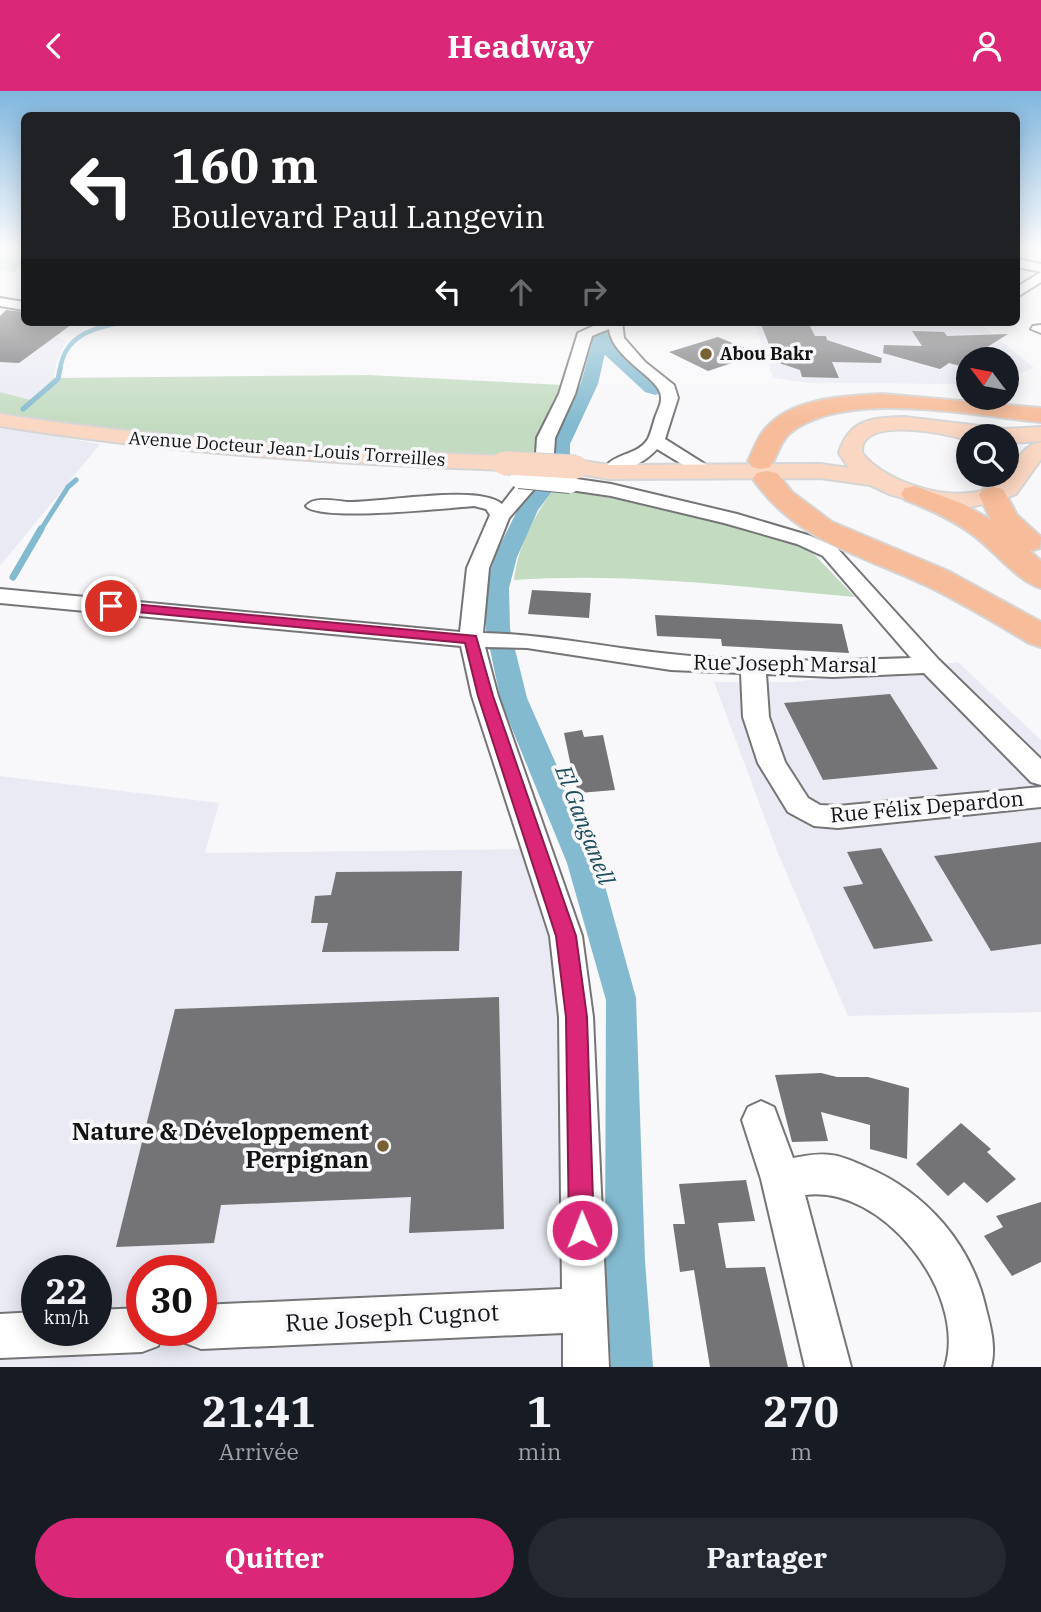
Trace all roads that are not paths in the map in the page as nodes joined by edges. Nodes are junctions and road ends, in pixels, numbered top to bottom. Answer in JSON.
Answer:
{"nodes":[{"id":1,"x":604,"y":326,"type":"edge"},
{"id":2,"x":614,"y":326,"type":"edge"},
{"id":3,"x":1041,"y":415,"type":"edge"},
{"id":4,"x":0,"y":420,"type":"edge"},
{"id":5,"x":956,"y":430,"type":"edge"},
{"id":6,"x":1041,"y":434,"type":"edge"},
{"id":7,"x":1019,"y":435,"type":"edge"},
{"id":8,"x":656,"y":441,"type":"junction"},
{"id":9,"x":1041,"y":449,"type":"edge"},
{"id":10,"x":850,"y":453,"type":"junction"},
{"id":11,"x":616,"y":465,"type":"junction"},
{"id":12,"x":702,"y":468,"type":"junction"},
{"id":13,"x":778,"y":469,"type":"junction"},
{"id":14,"x":511,"y":471,"type":"junction"},
{"id":15,"x":1019,"y":473,"type":"edge"},
{"id":16,"x":573,"y":475,"type":"junction"},
{"id":17,"x":875,"y":479,"type":"junction"},
{"id":18,"x":1008,"y":487,"type":"edge"},
{"id":19,"x":915,"y":494,"type":"junction"},
{"id":20,"x":993,"y":495,"type":"junction"},
{"id":21,"x":316,"y":506,"type":"dead end"},
{"id":22,"x":496,"y":510,"type":"junction"},
{"id":23,"x":1041,"y":553,"type":"edge"},
{"id":24,"x":1041,"y":578,"type":"edge"},
{"id":25,"x":0,"y":596,"type":"edge"},
{"id":26,"x":1041,"y":636,"type":"edge"},
{"id":27,"x":476,"y":639,"type":"junction"},
{"id":28,"x":753,"y":665,"type":"junction"},
{"id":29,"x":930,"y":665,"type":"junction"},
{"id":30,"x":1041,"y":775,"type":"edge"},
{"id":31,"x":1041,"y":797,"type":"edge"},
{"id":32,"x":761,"y":1120,"type":"dead end"},
{"id":33,"x":781,"y":1179,"type":"junction"},
{"id":34,"x":584,"y":1310,"type":"junction"},
{"id":35,"x":217,"y":1326,"type":"edge"},
{"id":36,"x":126,"y":1331,"type":"edge"},
{"id":37,"x":0,"y":1336,"type":"edge"},
{"id":38,"x":586,"y":1367,"type":"edge"},
{"id":39,"x":828,"y":1367,"type":"edge"},
{"id":40,"x":968,"y":1367,"type":"edge"}],
"edges":[{"from":1,"to":22,"type":"street"},
{"from":2,"to":8,"type":"street"},
{"from":3,"to":13,"type":"highway"},
{"from":4,"to":14,"type":"main road","name":"Avenue Docteur Jean-Louis Torreilles"},
{"from":5,"to":10,"type":"main road"},
{"from":6,"to":7,"type":"main road"},
{"from":8,"to":11,"type":"street"},
{"from":8,"to":12,"type":"street"},
{"from":9,"to":15,"type":"main road"},
{"from":10,"to":13,"type":"main road"},
{"from":10,"to":17,"type":"main road"},
{"from":11,"to":12,"type":"main road","name":"Avenue Docteur Jean-Louis Torreilles"},
{"from":11,"to":16,"type":"main road","name":"Avenue Docteur Jean-Louis Torreilles"},
{"from":12,"to":13,"type":"main road","name":"Avenue Docteur Jean-Louis Torreilles"},
{"from":13,"to":16,"type":"main road","name":"Avenue Docteur Jean-Louis Torreilles"},
{"from":13,"to":17,"type":"main road"},
{"from":13,"to":26,"type":"highway"},
{"from":14,"to":16,"type":"main road","name":"Avenue Docteur Jean-Louis Torreilles","bridge":true},
{"from":14,"to":22,"type":"street"},
{"from":16,"to":29,"type":"street"},
{"from":17,"to":19,"type":"main road"},
{"from":18,"to":20,"type":"main road"},
{"from":19,"to":20,"type":"main road"},
{"from":19,"to":24,"type":"highway"},
{"from":20,"to":23,"type":"highway"},
{"from":21,"to":22,"type":"street"},
{"from":22,"to":27,"type":"street"},
{"from":25,"to":27,"type":"street","name":"Rue Joseph Marsal"},
{"from":27,"to":28,"type":"street","name":"Rue Joseph Marsal"},
{"from":27,"to":34,"type":"street"},
{"from":28,"to":29,"type":"street","name":"Rue Joseph Marsal"},
{"from":28,"to":31,"type":"street","name":"Rue Félix Depardon"},
{"from":29,"to":30,"type":"street"},
{"from":32,"to":33,"type":"street"},
{"from":33,"to":39,"type":"street"},
{"from":33,"to":40,"type":"street"},
{"from":34,"to":35,"type":"street","name":"Rue Joseph Cugnot"},
{"from":34,"to":38,"type":"street"},
{"from":36,"to":37,"type":"street"}]}
